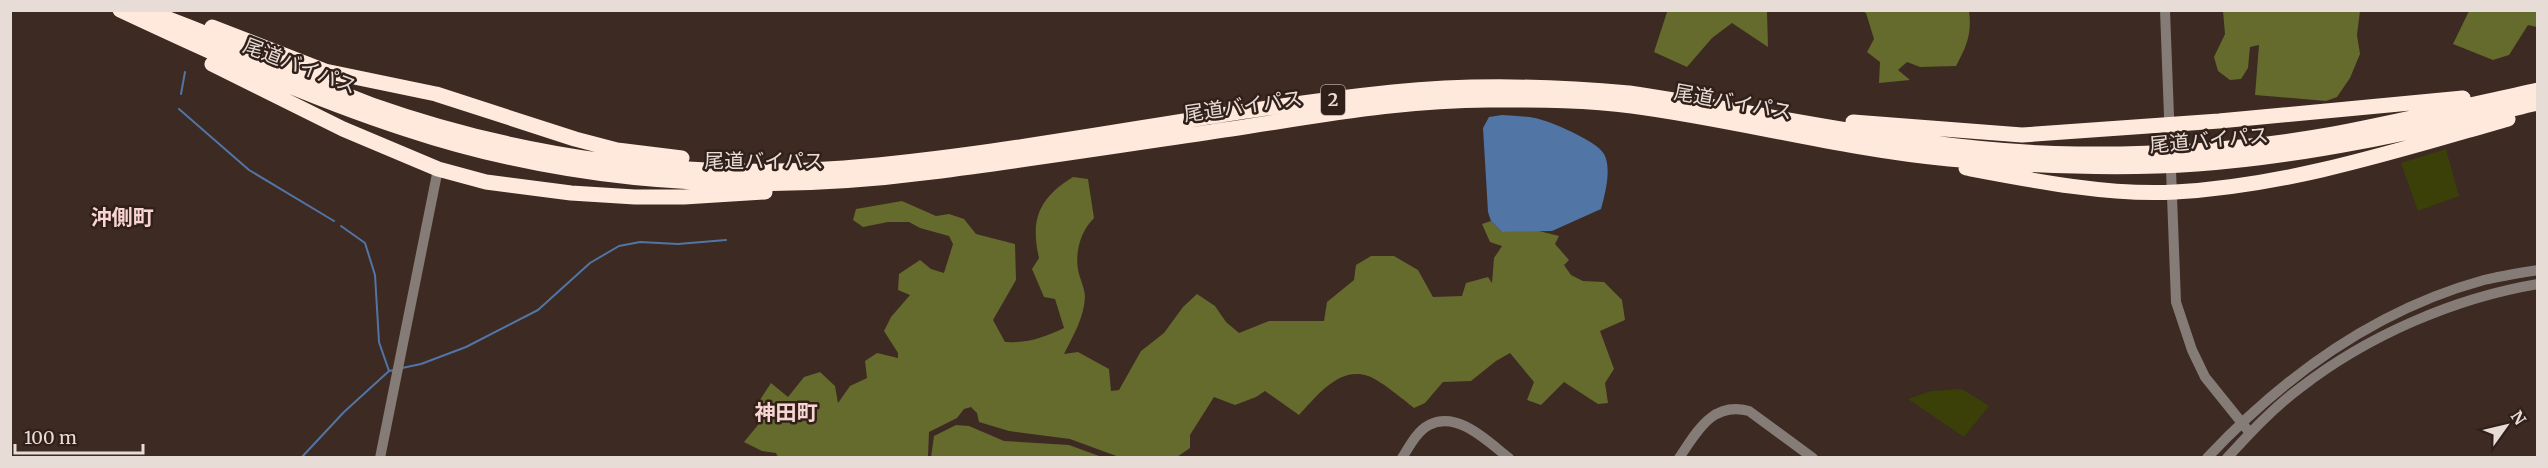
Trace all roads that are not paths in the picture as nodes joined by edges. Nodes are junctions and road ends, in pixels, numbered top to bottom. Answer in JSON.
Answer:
{"nodes":[{"id":1,"x":105,"y":10,"type":"edge"},
{"id":2,"x":120,"y":10,"type":"edge"},
{"id":3,"x":148,"y":10,"type":"edge"},
{"id":4,"x":168,"y":10,"type":"edge"},
{"id":5,"x":2165,"y":10,"type":"edge"},
{"id":6,"x":2538,"y":89,"type":"edge"},
{"id":7,"x":2538,"y":103,"type":"edge"},
{"id":8,"x":2538,"y":111,"type":"edge"},
{"id":9,"x":1778,"y":116,"type":"junction"},
{"id":10,"x":2169,"y":128,"type":"junction"},
{"id":11,"x":1849,"y":145,"type":"junction"},
{"id":12,"x":438,"y":169,"type":"junction"},
{"id":13,"x":815,"y":170,"type":"junction"},
{"id":14,"x":883,"y":178,"type":"junction"},
{"id":15,"x":2173,"y":190,"type":"junction"},
{"id":16,"x":2538,"y":270,"type":"edge"},
{"id":17,"x":2538,"y":284,"type":"edge"},
{"id":18,"x":2241,"y":422,"type":"junction"},
{"id":19,"x":2250,"y":433,"type":"junction"},
{"id":20,"x":380,"y":458,"type":"edge"},
{"id":21,"x":1402,"y":458,"type":"edge"},
{"id":22,"x":1509,"y":458,"type":"edge"},
{"id":23,"x":1678,"y":458,"type":"edge"},
{"id":24,"x":1813,"y":458,"type":"edge"},
{"id":25,"x":2207,"y":458,"type":"edge"},
{"id":26,"x":2227,"y":458,"type":"edge"}],
"edges":[{"from":1,"to":12,"type":"highway"},
{"from":2,"to":14,"type":"highway","name":"尾道バイパス","number":"2"},
{"from":3,"to":13,"type":"highway","name":"尾道バイパス","number":"2"},
{"from":4,"to":13,"type":"highway"},
{"from":5,"to":10,"type":"street"},
{"from":6,"to":9,"type":"highway","name":"尾道バイパス","number":"2"},
{"from":6,"to":10,"type":"highway"},
{"from":7,"to":11,"type":"highway","name":"尾道バイパス","number":"2"},
{"from":8,"to":15,"type":"highway"},
{"from":9,"to":10,"type":"highway"},
{"from":9,"to":13,"type":"highway","name":"尾道バイパス","number":"2"},
{"from":10,"to":15,"type":"street"},
{"from":11,"to":14,"type":"highway","name":"尾道バイパス","number":"2"},
{"from":11,"to":15,"type":"highway"},
{"from":12,"to":14,"type":"highway"},
{"from":12,"to":20,"type":"street"},
{"from":15,"to":18,"type":"street"},
{"from":16,"to":18,"type":"street"},
{"from":17,"to":19,"type":"street"},
{"from":18,"to":19,"type":"street"},
{"from":18,"to":25,"type":"street"},
{"from":19,"to":26,"type":"street"},
{"from":21,"to":22,"type":"street"},
{"from":23,"to":24,"type":"street"}]}
